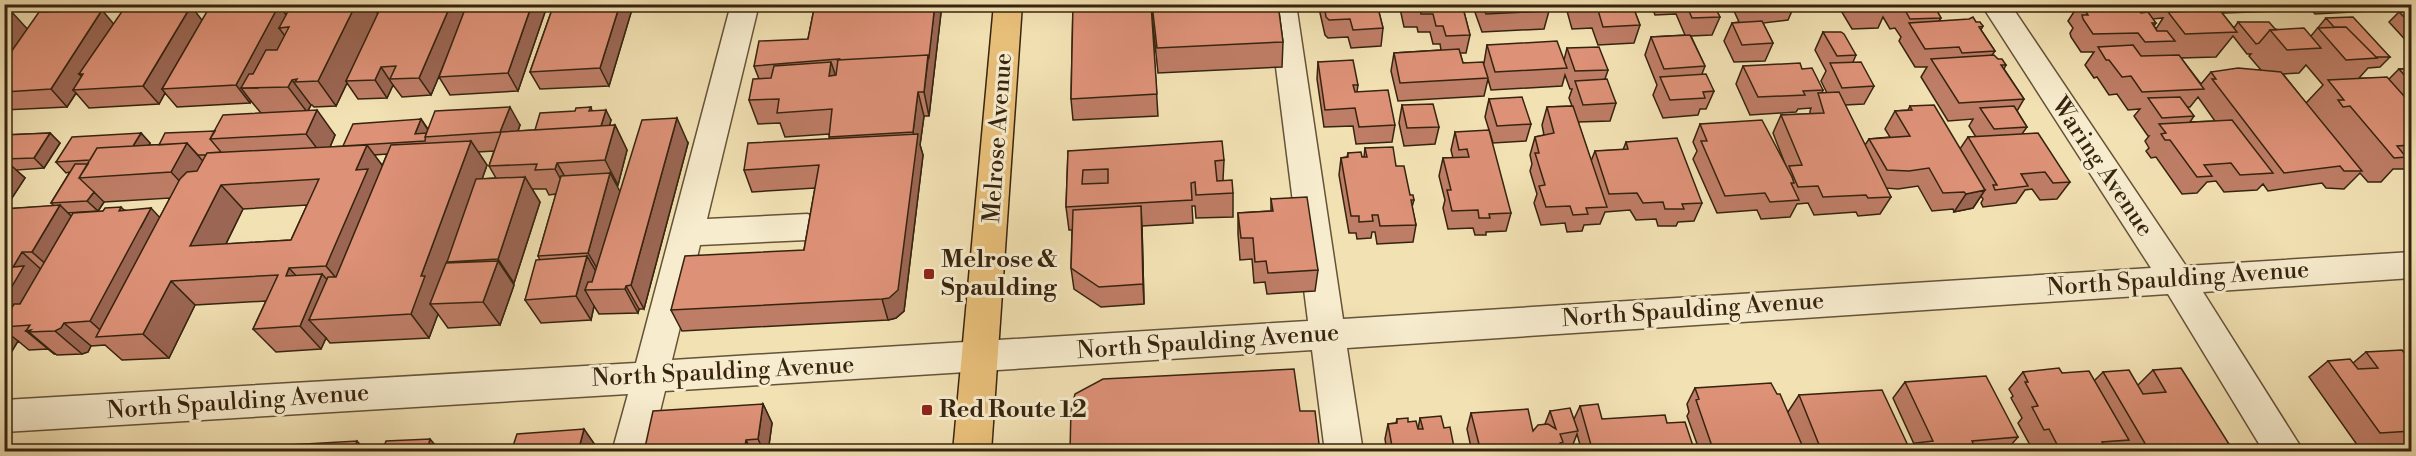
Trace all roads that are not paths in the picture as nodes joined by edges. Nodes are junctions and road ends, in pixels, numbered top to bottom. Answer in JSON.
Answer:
{"nodes":[{"id":1,"x":745,"y":4,"type":"edge"},
{"id":2,"x":1008,"y":4,"type":"edge"},
{"id":3,"x":1282,"y":4,"type":"edge"},
{"id":4,"x":1995,"y":4,"type":"edge"},
{"id":5,"x":807,"y":227,"type":"edge"},
{"id":6,"x":688,"y":233,"type":"junction"},
{"id":7,"x":2412,"y":265,"type":"edge"},
{"id":8,"x":2176,"y":278,"type":"junction"},
{"id":9,"x":1329,"y":334,"type":"junction"},
{"id":10,"x":981,"y":357,"type":"junction"},
{"id":11,"x":652,"y":376,"type":"junction"},
{"id":12,"x":4,"y":416,"type":"edge"},
{"id":13,"x":631,"y":452,"type":"edge"},
{"id":14,"x":972,"y":452,"type":"edge"},
{"id":15,"x":1344,"y":452,"type":"edge"},
{"id":16,"x":2285,"y":452,"type":"edge"}],
"edges":[{"from":1,"to":6,"type":"street"},
{"from":2,"to":10,"type":"main road","name":"Melrose Avenue"},
{"from":3,"to":9,"type":"street"},
{"from":4,"to":8,"type":"street","name":"Waring Avenue"},
{"from":5,"to":6,"type":"street"},
{"from":6,"to":11,"type":"street"},
{"from":7,"to":8,"type":"street","name":"North Spaulding Avenue"},
{"from":8,"to":9,"type":"street","name":"North Spaulding Avenue"},
{"from":8,"to":16,"type":"street","name":"Waring Avenue"},
{"from":9,"to":10,"type":"street","name":"North Spaulding Avenue"},
{"from":9,"to":15,"type":"street"},
{"from":10,"to":11,"type":"street","name":"North Spaulding Avenue"},
{"from":10,"to":14,"type":"main road","name":"Melrose Avenue"},
{"from":11,"to":12,"type":"street","name":"North Spaulding Avenue"},
{"from":11,"to":13,"type":"street"}]}
